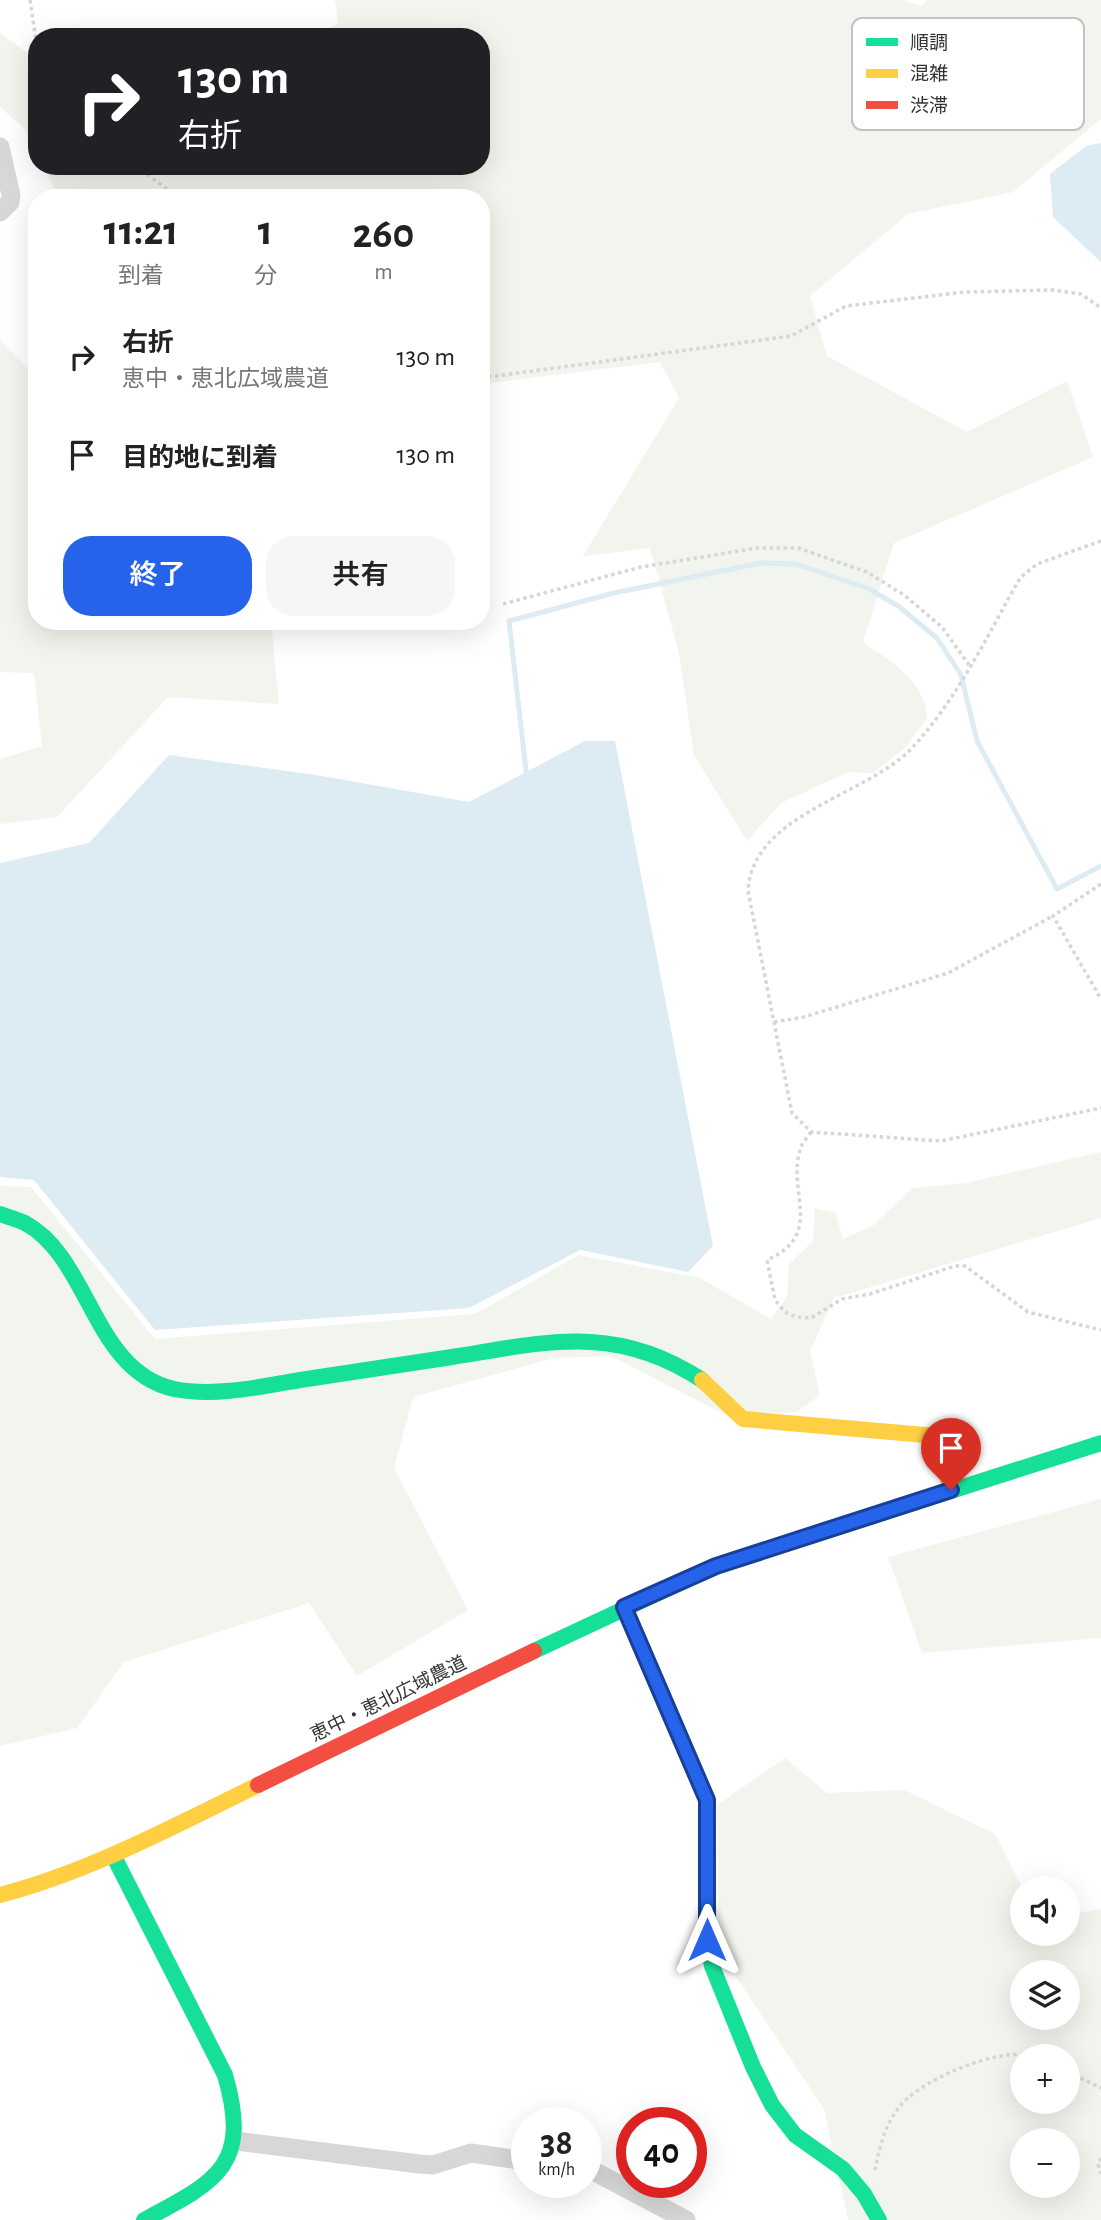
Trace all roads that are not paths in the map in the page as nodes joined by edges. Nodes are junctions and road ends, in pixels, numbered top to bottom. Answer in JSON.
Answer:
{"nodes":[{"id":1,"x":0,"y":147,"type":"edge"},
{"id":2,"x":0,"y":212,"type":"edge"},
{"id":3,"x":0,"y":1214,"type":"edge"},
{"id":4,"x":1101,"y":1443,"type":"edge"},
{"id":5,"x":951,"y":1490,"type":"junction"},
{"id":6,"x":624,"y":1607,"type":"junction"},
{"id":7,"x":113,"y":1855,"type":"junction"},
{"id":8,"x":0,"y":1895,"type":"edge"},
{"id":9,"x":236,"y":2141,"type":"junction"},
{"id":10,"x":511,"y":2159,"type":"edge"},
{"id":11,"x":602,"y":2175,"type":"edge"},
{"id":12,"x":144,"y":2220,"type":"edge"},
{"id":13,"x":686,"y":2220,"type":"edge"},
{"id":14,"x":879,"y":2220,"type":"edge"}],
"edges":[{"from":1,"to":2,"type":"street"},
{"from":3,"to":5,"type":"street"},
{"from":4,"to":5,"type":"street","name":"恵中・恵北広域農道"},
{"from":5,"to":6,"type":"street","name":"恵中・恵北広域農道"},
{"from":6,"to":7,"type":"street","name":"恵中・恵北広域農道"},
{"from":6,"to":14,"type":"street"},
{"from":7,"to":8,"type":"street","name":"恵中・恵北広域農道"},
{"from":7,"to":9,"type":"street"},
{"from":9,"to":10,"type":"street"},
{"from":9,"to":12,"type":"street"},
{"from":11,"to":13,"type":"street"}]}
